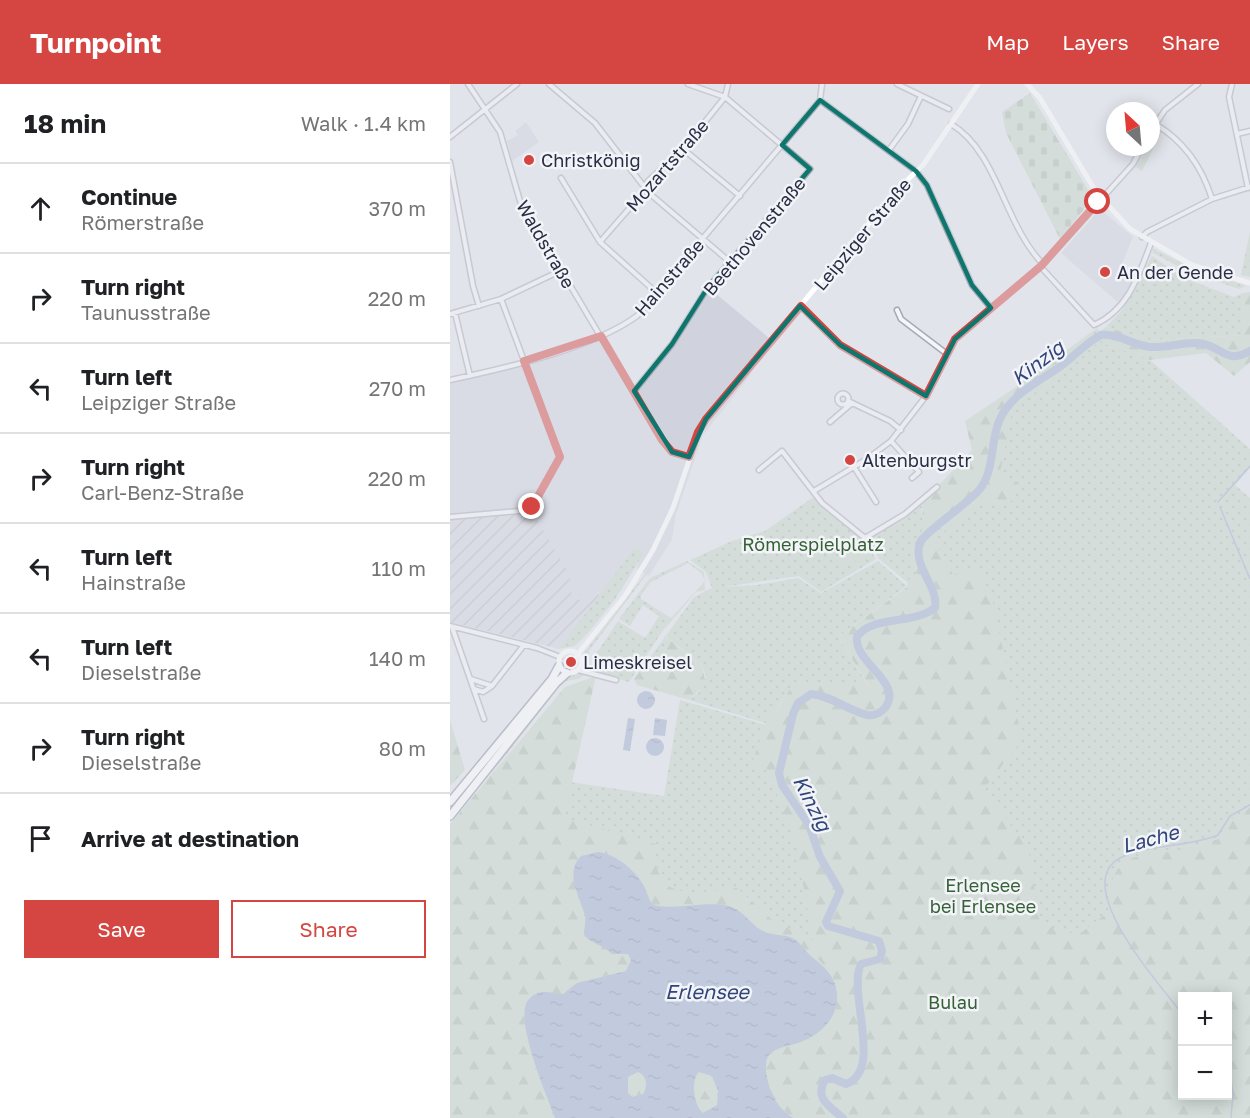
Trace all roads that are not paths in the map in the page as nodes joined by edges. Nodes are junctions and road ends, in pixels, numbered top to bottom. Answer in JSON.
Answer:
{"nodes":[{"id":1,"x":468,"y":84,"type":"edge"},
{"id":2,"x":517,"y":84,"type":"edge"},
{"id":3,"x":549,"y":84,"type":"edge"},
{"id":4,"x":688,"y":84,"type":"edge"},
{"id":5,"x":728,"y":84,"type":"edge"},
{"id":6,"x":822,"y":84,"type":"edge"},
{"id":7,"x":897,"y":84,"type":"edge"},
{"id":8,"x":978,"y":84,"type":"edge"},
{"id":9,"x":1198,"y":84,"type":"edge"},
{"id":10,"x":1232,"y":84,"type":"edge"},
{"id":11,"x":1030,"y":85,"type":"edge"},
{"id":12,"x":1191,"y":86,"type":"edge"},
{"id":13,"x":921,"y":96,"type":"junction"},
{"id":14,"x":724,"y":97,"type":"junction"},
{"id":15,"x":820,"y":100,"type":"junction"},
{"id":16,"x":949,"y":109,"type":"dead end"},
{"id":17,"x":485,"y":111,"type":"junction"},
{"id":18,"x":1160,"y":118,"type":"edge"},
{"id":19,"x":951,"y":124,"type":"junction"},
{"id":20,"x":1160,"y":127,"type":"edge"},
{"id":21,"x":1250,"y":131,"type":"edge"},
{"id":22,"x":1237,"y":134,"type":"junction"},
{"id":23,"x":450,"y":137,"type":"edge"},
{"id":24,"x":782,"y":145,"type":"junction"},
{"id":25,"x":683,"y":148,"type":"junction"},
{"id":26,"x":889,"y":150,"type":"junction"},
{"id":27,"x":1137,"y":156,"type":"edge"},
{"id":28,"x":450,"y":162,"type":"edge"},
{"id":29,"x":916,"y":171,"type":"junction"},
{"id":30,"x":561,"y":178,"type":"dead end"},
{"id":31,"x":1249,"y":187,"type":"edge"},
{"id":32,"x":645,"y":189,"type":"junction"},
{"id":33,"x":740,"y":196,"type":"junction"},
{"id":34,"x":1101,"y":198,"type":"junction"},
{"id":35,"x":1212,"y":199,"type":"junction"},
{"id":36,"x":1142,"y":237,"type":"junction"},
{"id":37,"x":703,"y":239,"type":"junction"},
{"id":38,"x":600,"y":242,"type":"junction"},
{"id":39,"x":1151,"y":243,"type":"junction"},
{"id":40,"x":730,"y":262,"type":"junction"},
{"id":41,"x":1042,"y":265,"type":"junction"},
{"id":42,"x":560,"y":271,"type":"junction"},
{"id":43,"x":1250,"y":283,"type":"edge"},
{"id":44,"x":658,"y":294,"type":"junction"},
{"id":45,"x":501,"y":299,"type":"junction"},
{"id":46,"x":479,"y":306,"type":"junction"},
{"id":47,"x":801,"y":306,"type":"junction"},
{"id":48,"x":991,"y":308,"type":"junction"},
{"id":49,"x":897,"y":310,"type":"dead end"},
{"id":50,"x":453,"y":314,"type":"edge"},
{"id":51,"x":601,"y":336,"type":"junction"},
{"id":52,"x":947,"y":354,"type":"junction"},
{"id":53,"x":524,"y":361,"type":"junction"},
{"id":54,"x":470,"y":376,"type":"junction"},
{"id":55,"x":450,"y":380,"type":"edge"},
{"id":56,"x":633,"y":391,"type":"junction"},
{"id":57,"x":926,"y":396,"type":"junction"},
{"id":58,"x":830,"y":422,"type":"dead end"},
{"id":59,"x":901,"y":430,"type":"junction"},
{"id":60,"x":891,"y":441,"type":"junction"},
{"id":61,"x":689,"y":457,"type":"junction"},
{"id":62,"x":854,"y":467,"type":"junction"},
{"id":63,"x":759,"y":470,"type":"dead end"},
{"id":64,"x":912,"y":478,"type":"dead end"},
{"id":65,"x":937,"y":487,"type":"dead end"},
{"id":66,"x":814,"y":491,"type":"junction"},
{"id":67,"x":876,"y":502,"type":"dead end"},
{"id":68,"x":450,"y":517,"type":"edge"},
{"id":69,"x":451,"y":626,"type":"edge"},
{"id":70,"x":524,"y":645,"type":"junction"},
{"id":71,"x":577,"y":655,"type":"junction"},
{"id":72,"x":560,"y":657,"type":"junction"},
{"id":73,"x":559,"y":666,"type":"junction"},
{"id":74,"x":579,"y":667,"type":"junction"},
{"id":75,"x":567,"y":673,"type":"junction"},
{"id":76,"x":470,"y":679,"type":"junction"},
{"id":77,"x":616,"y":680,"type":"dead end"},
{"id":78,"x":492,"y":686,"type":"junction"},
{"id":79,"x":474,"y":689,"type":"junction"},
{"id":80,"x":484,"y":719,"type":"dead end"},
{"id":81,"x":480,"y":766,"type":"junction"},
{"id":82,"x":450,"y":794,"type":"edge"},
{"id":83,"x":450,"y":802,"type":"edge"},
{"id":84,"x":450,"y":816,"type":"edge"}],
"edges":[{"from":1,"to":17,"type":"street","name":"Waldstraße"},
{"from":2,"to":17,"type":"street"},
{"from":3,"to":32,"type":"street"},
{"from":4,"to":14,"type":"street"},
{"from":5,"to":14,"type":"street","name":"Mozartstraße"},
{"from":6,"to":15,"type":"street"},
{"from":7,"to":13,"type":"street"},
{"from":8,"to":19,"type":"main road","name":"Leipziger Straße"},
{"from":9,"to":12,"type":"street"},
{"from":10,"to":22,"type":"street"},
{"from":11,"to":34,"type":"main road"},
{"from":12,"to":18,"type":"street"},
{"from":13,"to":16,"type":"street"},
{"from":13,"to":26,"type":"street"},
{"from":14,"to":24,"type":"street"},
{"from":14,"to":25,"type":"street","name":"Mozartstraße"},
{"from":15,"to":24,"type":"street","name":"Hainstraße"},
{"from":15,"to":26,"type":"street"},
{"from":17,"to":23,"type":"street"},
{"from":17,"to":42,"type":"street","name":"Waldstraße"},
{"from":19,"to":29,"type":"main road","name":"Leipziger Straße"},
{"from":19,"to":41,"type":"street"},
{"from":20,"to":35,"type":"street"},
{"from":21,"to":22,"type":"street"},
{"from":22,"to":31,"type":"street"},
{"from":24,"to":33,"type":"street","name":"Hainstraße"},
{"from":24,"to":40,"type":"street","name":"Beethovenstraße"},
{"from":25,"to":32,"type":"street","name":"Mozartstraße"},
{"from":25,"to":33,"type":"street"},
{"from":26,"to":29,"type":"street"},
{"from":27,"to":34,"type":"street"},
{"from":28,"to":46,"type":"street"},
{"from":29,"to":47,"type":"main road","name":"Leipziger Straße"},
{"from":29,"to":48,"type":"street"},
{"from":30,"to":38,"type":"street"},
{"from":31,"to":35,"type":"street"},
{"from":32,"to":37,"type":"street"},
{"from":32,"to":38,"type":"street","name":"Mozartstraße"},
{"from":33,"to":37,"type":"street","name":"Hainstraße"},
{"from":34,"to":36,"type":"main road"},
{"from":34,"to":41,"type":"street"},
{"from":35,"to":36,"type":"street"},
{"from":36,"to":39,"type":"main road"},
{"from":37,"to":40,"type":"street"},
{"from":37,"to":44,"type":"street","name":"Hainstraße"},
{"from":38,"to":44,"type":"street"},
{"from":39,"to":41,"type":"street"},
{"from":39,"to":43,"type":"main road"},
{"from":40,"to":56,"type":"street","name":"Beethovenstraße"},
{"from":41,"to":48,"type":"street"},
{"from":42,"to":45,"type":"street"},
{"from":42,"to":51,"type":"street","name":"Waldstraße"},
{"from":44,"to":51,"type":"street","name":"Hainstraße"},
{"from":45,"to":46,"type":"street"},
{"from":45,"to":53,"type":"street"},
{"from":46,"to":50,"type":"street"},
{"from":47,"to":57,"type":"street"},
{"from":47,"to":61,"type":"main road","name":"Leipziger Straße"},
{"from":48,"to":52,"type":"street"},
{"from":49,"to":52,"type":"street"},
{"from":50,"to":54,"type":"street"},
{"from":51,"to":53,"type":"street","name":"Hainstraße"},
{"from":51,"to":56,"type":"street","name":"Waldstraße"},
{"from":52,"to":57,"type":"street"},
{"from":53,"to":54,"type":"street","name":"Hainstraße"},
{"from":53,"to":68,"type":"street"},
{"from":54,"to":55,"type":"street","name":"Hainstraße"},
{"from":56,"to":61,"type":"street","name":"Waldstraße"},
{"from":57,"to":59,"type":"street"},
{"from":58,"to":59,"type":"street"},
{"from":59,"to":60,"type":"street"},
{"from":60,"to":62,"type":"street"},
{"from":60,"to":64,"type":"street"},
{"from":61,"to":71,"type":"main road","name":"Leipziger Straße"},
{"from":62,"to":66,"type":"street"},
{"from":62,"to":67,"type":"street"},
{"from":63,"to":66,"type":"street"},
{"from":65,"to":66,"type":"street"},
{"from":69,"to":70,"type":"street"},
{"from":69,"to":76,"type":"street"},
{"from":70,"to":72,"type":"street"},
{"from":70,"to":78,"type":"street"},
{"from":71,"to":72,"type":"main road"},
{"from":71,"to":74,"type":"main road"},
{"from":72,"to":73,"type":"main road"},
{"from":73,"to":75,"type":"main road"},
{"from":73,"to":81,"type":"highway"},
{"from":74,"to":75,"type":"main road"},
{"from":74,"to":77,"type":"street"},
{"from":75,"to":84,"type":"highway"},
{"from":76,"to":78,"type":"street"},
{"from":76,"to":79,"type":"street"},
{"from":78,"to":79,"type":"street"},
{"from":79,"to":80,"type":"street"},
{"from":81,"to":82,"type":"highway"},
{"from":81,"to":83,"type":"highway"}]}
